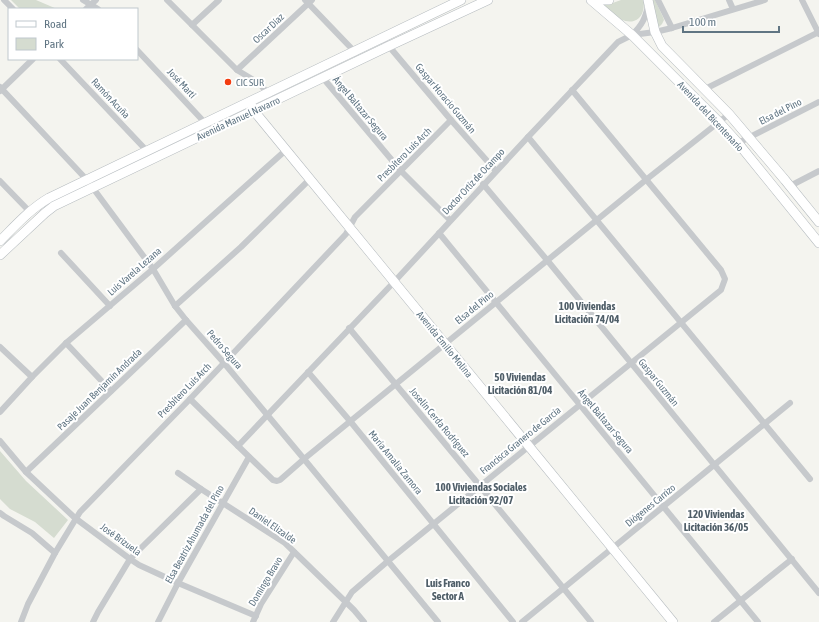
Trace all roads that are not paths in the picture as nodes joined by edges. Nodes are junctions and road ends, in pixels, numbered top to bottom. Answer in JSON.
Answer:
{"nodes":[{"id":1,"x":4,"y":0,"type":"edge"},
{"id":2,"x":83,"y":0,"type":"edge"},
{"id":3,"x":167,"y":0,"type":"edge"},
{"id":4,"x":219,"y":0,"type":"edge"},
{"id":5,"x":461,"y":0,"type":"edge"},
{"id":6,"x":488,"y":0,"type":"edge"},
{"id":7,"x":591,"y":0,"type":"edge"},
{"id":8,"x":597,"y":0,"type":"edge"},
{"id":9,"x":609,"y":0,"type":"edge"},
{"id":10,"x":658,"y":0,"type":"edge"},
{"id":11,"x":729,"y":0,"type":"edge"},
{"id":12,"x":766,"y":0,"type":"edge"},
{"id":13,"x":802,"y":0,"type":"edge"},
{"id":14,"x":309,"y":1,"type":"edge"},
{"id":15,"x":649,"y":2,"type":"edge"},
{"id":16,"x":445,"y":3,"type":"edge"},
{"id":17,"x":91,"y":4,"type":"edge"},
{"id":18,"x":12,"y":8,"type":"edge"},
{"id":19,"x":733,"y":9,"type":"junction"},
{"id":20,"x":192,"y":25,"type":"junction"},
{"id":21,"x":672,"y":28,"type":"junction"},
{"id":22,"x":655,"y":32,"type":"junction"},
{"id":23,"x":819,"y":33,"type":"edge"},
{"id":24,"x":632,"y":35,"type":"junction"},
{"id":25,"x":382,"y":38,"type":"junction"},
{"id":26,"x":389,"y":46,"type":"junction"},
{"id":27,"x":138,"y":51,"type":"edge"},
{"id":28,"x":354,"y":51,"type":"junction"},
{"id":29,"x":32,"y":60,"type":"edge"},
{"id":30,"x":61,"y":60,"type":"edge"},
{"id":31,"x":358,"y":61,"type":"junction"},
{"id":32,"x":237,"y":70,"type":"junction"},
{"id":33,"x":323,"y":78,"type":"junction"},
{"id":34,"x":1,"y":89,"type":"edge"},
{"id":35,"x":705,"y":89,"type":"junction"},
{"id":36,"x":572,"y":90,"type":"junction"},
{"id":37,"x":270,"y":97,"type":"junction"},
{"id":38,"x":819,"y":102,"type":"edge"},
{"id":39,"x":252,"y":106,"type":"junction"},
{"id":40,"x":729,"y":114,"type":"junction"},
{"id":41,"x":452,"y":120,"type":"junction"},
{"id":42,"x":719,"y":122,"type":"junction"},
{"id":43,"x":208,"y":127,"type":"junction"},
{"id":44,"x":528,"y":137,"type":"junction"},
{"id":45,"x":749,"y":137,"type":"junction"},
{"id":46,"x":738,"y":143,"type":"junction"},
{"id":47,"x":286,"y":150,"type":"junction"},
{"id":48,"x":147,"y":151,"type":"junction"},
{"id":49,"x":402,"y":171,"type":"junction"},
{"id":50,"x":496,"y":171,"type":"junction"},
{"id":51,"x":819,"y":171,"type":"edge"},
{"id":52,"x":310,"y":179,"type":"junction"},
{"id":53,"x":647,"y":179,"type":"junction"},
{"id":54,"x":0,"y":180,"type":"edge"},
{"id":55,"x":87,"y":180,"type":"junction"},
{"id":56,"x":483,"y":184,"type":"junction"},
{"id":57,"x":790,"y":186,"type":"junction"},
{"id":58,"x":93,"y":188,"type":"junction"},
{"id":59,"x":30,"y":212,"type":"junction"},
{"id":60,"x":450,"y":220,"type":"junction"},
{"id":61,"x":597,"y":220,"type":"junction"},
{"id":62,"x":819,"y":222,"type":"edge"},
{"id":63,"x":350,"y":227,"type":"junction"},
{"id":64,"x":439,"y":233,"type":"junction"},
{"id":65,"x":0,"y":241,"type":"edge"},
{"id":66,"x":819,"y":243,"type":"edge"},
{"id":67,"x":61,"y":253,"type":"dead end"},
{"id":68,"x":0,"y":255,"type":"edge"},
{"id":69,"x":547,"y":260,"type":"junction"},
{"id":70,"x":153,"y":269,"type":"junction"},
{"id":71,"x":394,"y":282,"type":"junction"},
{"id":72,"x":496,"y":302,"type":"junction"},
{"id":73,"x":110,"y":306,"type":"junction"},
{"id":74,"x":175,"y":306,"type":"junction"},
{"id":75,"x":186,"y":320,"type":"junction"},
{"id":76,"x":681,"y":322,"type":"junction"},
{"id":77,"x":349,"y":328,"type":"junction"},
{"id":78,"x":66,"y":343,"type":"junction"},
{"id":79,"x":445,"y":344,"type":"junction"},
{"id":80,"x":0,"y":347,"type":"edge"},
{"id":81,"x":224,"y":363,"type":"junction"},
{"id":82,"x":630,"y":363,"type":"junction"},
{"id":83,"x":308,"y":372,"type":"junction"},
{"id":84,"x":32,"y":377,"type":"junction"},
{"id":85,"x":396,"y":384,"type":"junction"},
{"id":86,"x":111,"y":392,"type":"junction"},
{"id":87,"x":190,"y":399,"type":"junction"},
{"id":88,"x":790,"y":403,"type":"dead end"},
{"id":89,"x":580,"y":405,"type":"junction"},
{"id":90,"x":0,"y":412,"type":"edge"},
{"id":91,"x":268,"y":415,"type":"junction"},
{"id":92,"x":350,"y":421,"type":"junction"},
{"id":93,"x":765,"y":424,"type":"junction"},
{"id":94,"x":0,"y":441,"type":"edge"},
{"id":95,"x":238,"y":446,"type":"junction"},
{"id":96,"x":529,"y":446,"type":"junction"},
{"id":97,"x":249,"y":457,"type":"junction"},
{"id":98,"x":304,"y":459,"type":"junction"},
{"id":99,"x":714,"y":465,"type":"junction"},
{"id":100,"x":26,"y":472,"type":"junction"},
{"id":101,"x":178,"y":473,"type":"dead end"},
{"id":102,"x":810,"y":480,"type":"dead end"},
{"id":103,"x":480,"y":486,"type":"junction"},
{"id":104,"x":201,"y":489,"type":"junction"},
{"id":105,"x":222,"y":503,"type":"junction"},
{"id":106,"x":664,"y":506,"type":"junction"},
{"id":107,"x":1,"y":517,"type":"edge"},
{"id":108,"x":75,"y":518,"type":"junction"},
{"id":109,"x":433,"y":524,"type":"junction"},
{"id":110,"x":612,"y":548,"type":"junction"},
{"id":111,"x":294,"y":552,"type":"junction"},
{"id":112,"x":55,"y":553,"type":"junction"},
{"id":113,"x":130,"y":559,"type":"junction"},
{"id":114,"x":792,"y":559,"type":"junction"},
{"id":115,"x":388,"y":561,"type":"junction"},
{"id":116,"x":178,"y":583,"type":"junction"},
{"id":117,"x":563,"y":588,"type":"junction"},
{"id":118,"x":819,"y":593,"type":"edge"},
{"id":119,"x":740,"y":600,"type":"junction"},
{"id":120,"x":345,"y":602,"type":"junction"},
{"id":121,"x":255,"y":619,"type":"edge"},
{"id":122,"x":21,"y":622,"type":"edge"},
{"id":123,"x":93,"y":622,"type":"edge"},
{"id":124,"x":158,"y":622,"type":"edge"},
{"id":125,"x":333,"y":622,"type":"edge"},
{"id":126,"x":364,"y":622,"type":"edge"},
{"id":127,"x":438,"y":622,"type":"edge"},
{"id":128,"x":514,"y":622,"type":"edge"},
{"id":129,"x":522,"y":622,"type":"edge"},
{"id":130,"x":591,"y":622,"type":"edge"},
{"id":131,"x":673,"y":622,"type":"edge"},
{"id":132,"x":714,"y":622,"type":"edge"},
{"id":133,"x":758,"y":622,"type":"edge"}],
"edges":[{"from":1,"to":18,"type":"street"},
{"from":2,"to":17,"type":"street"},
{"from":3,"to":20,"type":"street"},
{"from":4,"to":20,"type":"street"},
{"from":5,"to":16,"type":"main road","name":"Avenida Manuel Navarro"},
{"from":6,"to":26,"type":"main road","name":"Avenida Manuel Navarro"},
{"from":7,"to":24,"type":"main road","name":"Avenida del Bicentenario"},
{"from":8,"to":9,"type":"main road"},
{"from":10,"to":21,"type":"street"},
{"from":11,"to":19,"type":"street"},
{"from":12,"to":19,"type":"street","name":"Doctor Ortíz de Ocampo"},
{"from":13,"to":23,"type":"street"},
{"from":14,"to":28,"type":"street"},
{"from":14,"to":32,"type":"street","name":"Oscar Díaz"},
{"from":15,"to":22,"type":"main road","name":"Avenida del Bicentenario"},
{"from":15,"to":24,"type":"street"},
{"from":16,"to":25,"type":"main road","name":"Avenida Manuel Navarro"},
{"from":19,"to":21,"type":"street","name":"Doctor Ortíz de Ocampo"},
{"from":20,"to":32,"type":"street"},
{"from":21,"to":22,"type":"street","name":"Doctor Ortíz de Ocampo"},
{"from":22,"to":24,"type":"street","name":"Doctor Ortíz de Ocampo"},
{"from":22,"to":35,"type":"main road","name":"Avenida del Bicentenario"},
{"from":23,"to":35,"type":"street"},
{"from":24,"to":36,"type":"street","name":"Doctor Ortíz de Ocampo"},
{"from":24,"to":42,"type":"main road","name":"Avenida del Bicentenario"},
{"from":25,"to":26,"type":"street","name":"Gaspar Horacio Guzmán"},
{"from":25,"to":28,"type":"main road","name":"Avenida Manuel Navarro"},
{"from":26,"to":31,"type":"main road","name":"Avenida Manuel Navarro"},
{"from":26,"to":41,"type":"street","name":"Gaspar Horacio Guzmán"},
{"from":27,"to":43,"type":"street","name":"José Martí"},
{"from":28,"to":31,"type":"street"},
{"from":28,"to":37,"type":"main road","name":"Avenida Manuel Navarro"},
{"from":29,"to":34,"type":"street"},
{"from":30,"to":48,"type":"street","name":"Ramón Acuña"},
{"from":31,"to":33,"type":"main road","name":"Avenida Manuel Navarro"},
{"from":32,"to":37,"type":"street"},
{"from":33,"to":37,"type":"main road","name":"Avenida Manuel Navarro"},
{"from":33,"to":49,"type":"street","name":"Ángel Baltazar Segura"},
{"from":34,"to":55,"type":"street","name":"Pedro Segura"},
{"from":35,"to":40,"type":"main road","name":"Avenida del Bicentenario"},
{"from":36,"to":44,"type":"street","name":"Doctor Ortíz de Ocampo"},
{"from":36,"to":53,"type":"street"},
{"from":37,"to":39,"type":"main road","name":"Avenida Manuel Navarro"},
{"from":38,"to":45,"type":"street","name":"Elsa del Pino"},
{"from":39,"to":43,"type":"main road","name":"Avenida Manuel Navarro"},
{"from":39,"to":47,"type":"main road","name":"Avenida Emilio Molina"},
{"from":40,"to":42,"type":"street","name":"Elsa del Pino"},
{"from":40,"to":45,"type":"main road","name":"Avenida del Bicentenario"},
{"from":41,"to":49,"type":"street","name":"Presbítero Luis Arch"},
{"from":41,"to":50,"type":"street","name":"Gaspar Horacio Guzmán"},
{"from":42,"to":46,"type":"main road","name":"Avenida del Bicentenario"},
{"from":42,"to":53,"type":"street","name":"Elsa del Pino"},
{"from":43,"to":48,"type":"main road","name":"Avenida Manuel Navarro"},
{"from":43,"to":58,"type":"main road","name":"Avenida Manuel Navarro"},
{"from":44,"to":50,"type":"street","name":"Doctor Ortíz de Ocampo"},
{"from":44,"to":61,"type":"street"},
{"from":45,"to":46,"type":"street","name":"Elsa del Pino"},
{"from":45,"to":57,"type":"main road","name":"Avenida del Bicentenario"},
{"from":46,"to":66,"type":"main road","name":"Avenida del Bicentenario"},
{"from":47,"to":52,"type":"main road","name":"Avenida Emilio Molina"},
{"from":47,"to":70,"type":"street","name":"Luis Varela Lezana"},
{"from":48,"to":55,"type":"main road","name":"Avenida Manuel Navarro"},
{"from":49,"to":60,"type":"street","name":"Ángel Baltazar Segura"},
{"from":49,"to":63,"type":"street","name":"Presbítero Luis Arch"},
{"from":50,"to":56,"type":"street","name":"Doctor Ortíz de Ocampo"},
{"from":51,"to":57,"type":"street"},
{"from":52,"to":63,"type":"main road","name":"Avenida Emilio Molina"},
{"from":52,"to":74,"type":"street"},
{"from":53,"to":61,"type":"street","name":"Elsa del Pino"},
{"from":53,"to":76,"type":"street","name":"Francisca Granero de García"},
{"from":54,"to":59,"type":"street"},
{"from":55,"to":58,"type":"street","name":"Pedro Segura"},
{"from":55,"to":59,"type":"main road","name":"Avenida Manuel Navarro"},
{"from":56,"to":60,"type":"street","name":"Doctor Ortíz de Ocampo"},
{"from":56,"to":69,"type":"street","name":"Gaspar Guzmán"},
{"from":57,"to":62,"type":"main road","name":"Avenida del Bicentenario"},
{"from":58,"to":68,"type":"main road","name":"Avenida Manuel Navarro"},
{"from":58,"to":70,"type":"street","name":"Pedro Segura"},
{"from":59,"to":65,"type":"main road","name":"Avenida Manuel Navarro"},
{"from":60,"to":64,"type":"street","name":"Doctor Ortíz de Ocampo"},
{"from":61,"to":69,"type":"street","name":"Elsa del Pino"},
{"from":61,"to":76,"type":"street"},
{"from":63,"to":71,"type":"main road","name":"Avenida Emilio Molina"},
{"from":63,"to":81,"type":"street","name":"Presbítero Luis Arch"},
{"from":64,"to":71,"type":"street","name":"Doctor Ortíz de Ocampo"},
{"from":64,"to":72,"type":"street","name":"Ángel Baltazar Segura"},
{"from":67,"to":73,"type":"street"},
{"from":69,"to":72,"type":"street","name":"Elsa del Pino"},
{"from":69,"to":82,"type":"street","name":"Gaspar Guzmán"},
{"from":70,"to":73,"type":"street","name":"Luis Varela Lezana"},
{"from":70,"to":74,"type":"street","name":"Pedro Segura"},
{"from":71,"to":77,"type":"street","name":"Doctor Ortíz de Ocampo"},
{"from":71,"to":79,"type":"main road","name":"Avenida Emilio Molina"},
{"from":72,"to":79,"type":"street","name":"Elsa del Pino"},
{"from":72,"to":89,"type":"street","name":"Ángel Baltazar Segura"},
{"from":73,"to":78,"type":"street","name":"Luis Varela Lezana"},
{"from":74,"to":75,"type":"street","name":"Pedro Segura"},
{"from":75,"to":81,"type":"street","name":"Pedro Segura"},
{"from":75,"to":86,"type":"street","name":"Pasaje Juan Benjamín Andrada"},
{"from":76,"to":82,"type":"street","name":"Francisca Granero de García"},
{"from":76,"to":93,"type":"street"},
{"from":77,"to":83,"type":"street","name":"Doctor Ortíz de Ocampo"},
{"from":77,"to":85,"type":"street","name":"Joselín Cerda Rodríguez"},
{"from":78,"to":84,"type":"street","name":"Luis Varela Lezana"},
{"from":78,"to":86,"type":"street"},
{"from":79,"to":85,"type":"street","name":"Elsa del Pino"},
{"from":79,"to":96,"type":"main road","name":"Avenida Emilio Molina"},
{"from":80,"to":84,"type":"street"},
{"from":81,"to":87,"type":"street","name":"Presbítero Luis Arch"},
{"from":81,"to":91,"type":"street","name":"Pedro Segura"},
{"from":82,"to":89,"type":"street","name":"Francisca Granero de García"},
{"from":82,"to":99,"type":"street","name":"Gaspar Guzmán"},
{"from":83,"to":91,"type":"street","name":"Doctor Ortíz de Ocampo"},
{"from":83,"to":92,"type":"street","name":"María Amalia Zamora"},
{"from":84,"to":90,"type":"street","name":"Luis Varela Lezana"},
{"from":85,"to":92,"type":"street","name":"Elsa del Pino"},
{"from":85,"to":103,"type":"street","name":"Joselín Cerda Rodríguez"},
{"from":86,"to":100,"type":"street","name":"Pasaje Juan Benjamín Andrada"},
{"from":87,"to":95,"type":"street"},
{"from":87,"to":108,"type":"street","name":"Presbítero Luis Arch"},
{"from":88,"to":93,"type":"street","name":"Diógenes Carrizo"},
{"from":89,"to":96,"type":"street","name":"Francisca Granero de García"},
{"from":89,"to":106,"type":"street","name":"Ángel Baltazar Segura"},
{"from":91,"to":95,"type":"street","name":"Doctor Ortíz de Ocampo"},
{"from":91,"to":98,"type":"street","name":"Pedro Segura"},
{"from":92,"to":98,"type":"street","name":"Elsa del Pino"},
{"from":92,"to":109,"type":"street","name":"María Amalia Zamora"},
{"from":93,"to":99,"type":"street","name":"Diógenes Carrizo"},
{"from":93,"to":102,"type":"street"},
{"from":94,"to":100,"type":"street","name":"José Brizuela"},
{"from":95,"to":97,"type":"street"},
{"from":96,"to":103,"type":"street","name":"Francisca Granero de García"},
{"from":96,"to":110,"type":"main road","name":"Avenida Emilio Molina"},
{"from":97,"to":98,"type":"street","name":"Elsa del Pino"},
{"from":97,"to":105,"type":"street","name":"Elsa Beatriz Ahumada del Pino"},
{"from":98,"to":115,"type":"street","name":"Pedro Segura"},
{"from":99,"to":106,"type":"street","name":"Diógenes Carrizo"},
{"from":99,"to":114,"type":"street","name":"Gaspar Guzmán"},
{"from":100,"to":108,"type":"street","name":"José Brizuela"},
{"from":101,"to":104,"type":"street","name":"Daniel Elizalde"},
{"from":103,"to":109,"type":"street","name":"Francisca Granero de García"},
{"from":103,"to":117,"type":"street","name":"Joselín Cerda Rodríguez"},
{"from":104,"to":105,"type":"street","name":"Daniel Elizalde"},
{"from":104,"to":113,"type":"street"},
{"from":105,"to":111,"type":"street","name":"Daniel Elizalde"},
{"from":105,"to":116,"type":"street","name":"Elsa Beatriz Ahumada del Pino"},
{"from":106,"to":110,"type":"street","name":"Diógenes Carrizo"},
{"from":106,"to":119,"type":"street","name":"Ángel Baltazar Segura"},
{"from":107,"to":112,"type":"street"},
{"from":108,"to":112,"type":"street","name":"Presbítero Luis Arch"},
{"from":108,"to":113,"type":"street","name":"José Brizuela"},
{"from":109,"to":115,"type":"street","name":"Francisca Granero de García"},
{"from":109,"to":128,"type":"street","name":"María Amalia Zamora"},
{"from":110,"to":117,"type":"street","name":"Diógenes Carrizo"},
{"from":110,"to":131,"type":"main road","name":"Avenida Emilio Molina"},
{"from":111,"to":120,"type":"street","name":"Daniel Elizalde"},
{"from":111,"to":121,"type":"street","name":"Domingo Bravo"},
{"from":112,"to":122,"type":"street","name":"Presbítero Luis Arch"},
{"from":113,"to":116,"type":"street","name":"José Brizuela"},
{"from":113,"to":123,"type":"street"},
{"from":114,"to":118,"type":"street","name":"Gaspar Guzmán"},
{"from":114,"to":119,"type":"street"},
{"from":115,"to":120,"type":"street","name":"Francisca Granero de García"},
{"from":115,"to":127,"type":"street","name":"Pedro Segura"},
{"from":116,"to":121,"type":"street","name":"José Brizuela"},
{"from":116,"to":124,"type":"street","name":"Elsa Beatriz Ahumada del Pino"},
{"from":117,"to":129,"type":"street","name":"Diógenes Carrizo"},
{"from":117,"to":130,"type":"street","name":"Joselín Cerda Rodríguez"},
{"from":119,"to":132,"type":"street"},
{"from":119,"to":133,"type":"street","name":"Ángel Baltazar Segura"},
{"from":120,"to":125,"type":"street","name":"Francisca Granero de García"},
{"from":120,"to":126,"type":"street","name":"Daniel Elizalde"}]}
